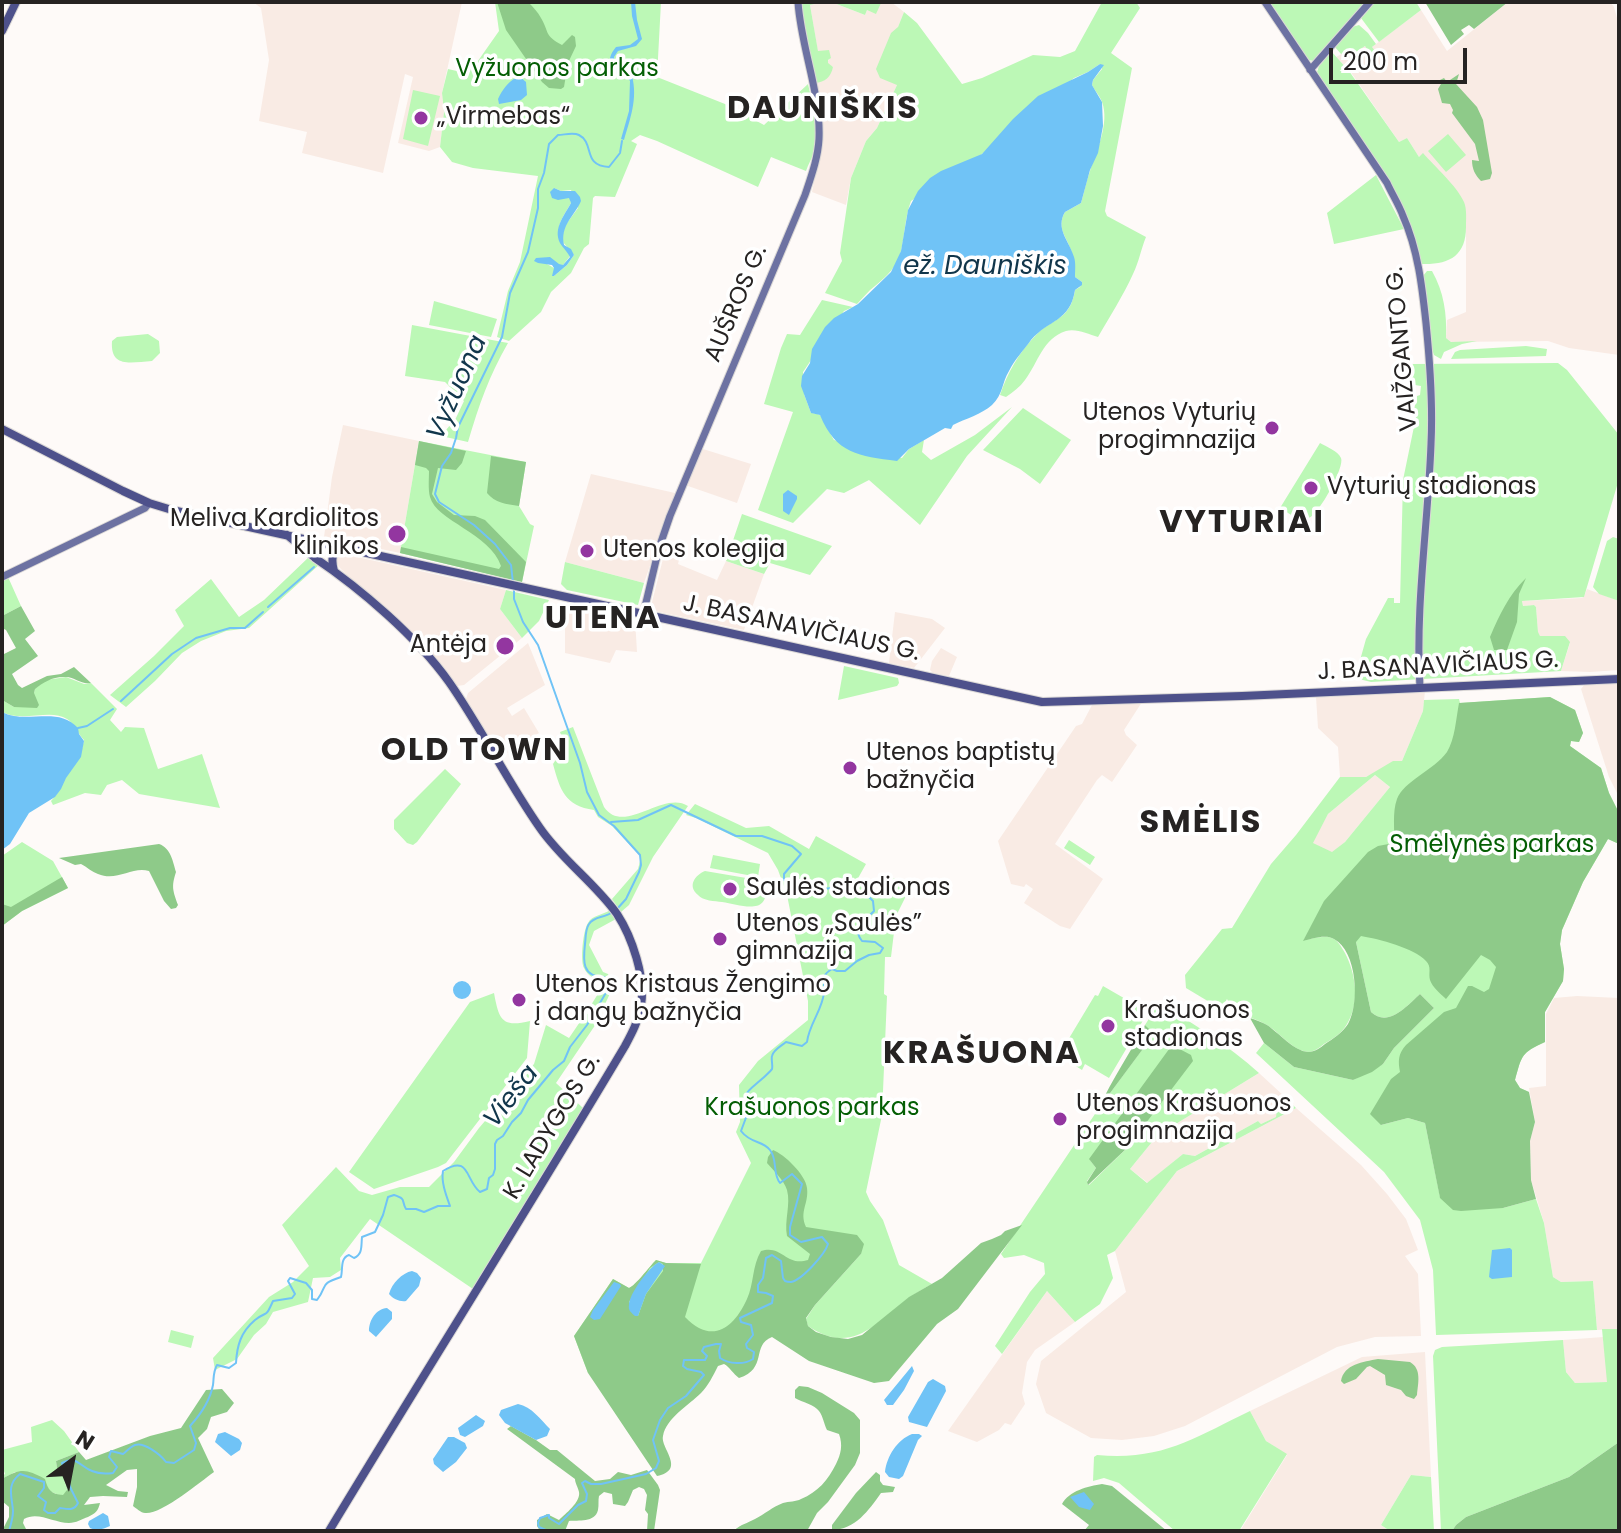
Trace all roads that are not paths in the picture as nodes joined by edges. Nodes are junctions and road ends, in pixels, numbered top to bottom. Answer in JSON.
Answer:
{"nodes":[{"id":1,"x":16,"y":2,"type":"edge"},
{"id":2,"x":798,"y":2,"type":"edge"},
{"id":3,"x":1265,"y":2,"type":"edge"},
{"id":4,"x":1370,"y":2,"type":"edge"},
{"id":5,"x":2,"y":31,"type":"edge"},
{"id":6,"x":1310,"y":70,"type":"junction"},
{"id":7,"x":2,"y":429,"type":"edge"},
{"id":8,"x":149,"y":503,"type":"junction"},
{"id":9,"x":287,"y":534,"type":"junction"},
{"id":10,"x":317,"y":541,"type":"junction"},
{"id":11,"x":344,"y":547,"type":"junction"},
{"id":12,"x":315,"y":558,"type":"junction"},
{"id":13,"x":324,"y":564,"type":"junction"},
{"id":14,"x":334,"y":572,"type":"junction"},
{"id":15,"x":2,"y":577,"type":"edge"},
{"id":16,"x":643,"y":615,"type":"junction"},
{"id":17,"x":1619,"y":679,"type":"edge"},
{"id":18,"x":1420,"y":688,"type":"junction"},
{"id":19,"x":329,"y":1531,"type":"edge"}],
"edges":[{"from":1,"to":5,"type":"main road"},
{"from":2,"to":16,"type":"street","name":"AUŠROS G."},
{"from":3,"to":6,"type":"street","name":"VAIŽGANTO G."},
{"from":4,"to":6,"type":"street"},
{"from":6,"to":18,"type":"street","name":"VAIŽGANTO G."},
{"from":7,"to":8,"type":"main road","name":"J. BASANAVIČIAUS G."},
{"from":8,"to":9,"type":"main road","name":"J. BASANAVIČIAUS G."},
{"from":8,"to":15,"type":"street"},
{"from":9,"to":10,"type":"main road","name":"J. BASANAVIČIAUS G."},
{"from":9,"to":12,"type":"main road","name":"K. LADYGOS G."},
{"from":10,"to":11,"type":"main road","name":"J. BASANAVIČIAUS G."},
{"from":10,"to":12,"type":"main road"},
{"from":10,"to":13,"type":"main road"},
{"from":11,"to":14,"type":"main road"},
{"from":11,"to":16,"type":"main road","name":"J. BASANAVIČIAUS G."},
{"from":12,"to":13,"type":"main road","name":"K. LADYGOS G."},
{"from":13,"to":14,"type":"main road","name":"K. LADYGOS G."},
{"from":14,"to":19,"type":"main road","name":"K. LADYGOS G."},
{"from":16,"to":18,"type":"main road","name":"J. BASANAVIČIAUS G."},
{"from":17,"to":18,"type":"main road","name":"J. BASANAVIČIAUS G."}]}
